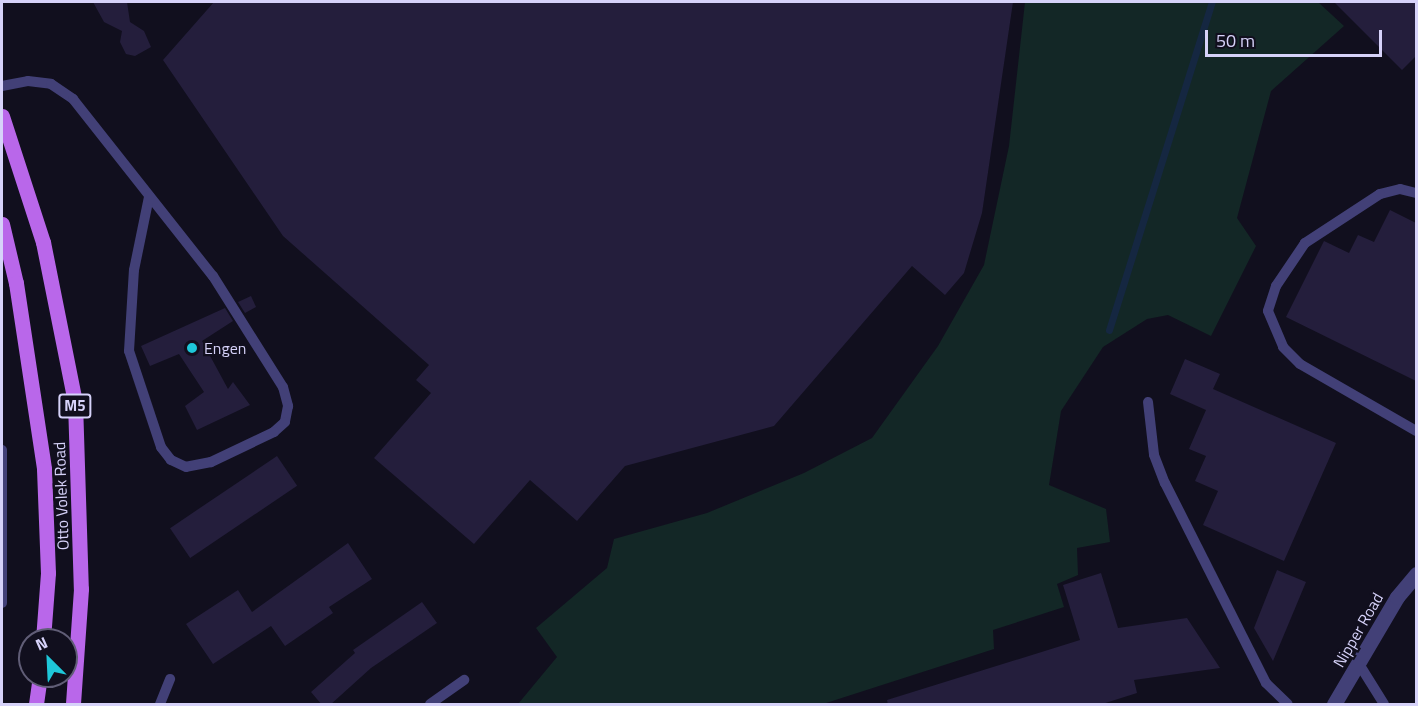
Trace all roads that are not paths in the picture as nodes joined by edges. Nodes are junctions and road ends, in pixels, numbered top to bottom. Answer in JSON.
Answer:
{"nodes":[{"id":1,"x":2,"y":87,"type":"edge"},
{"id":2,"x":2,"y":116,"type":"edge"},
{"id":3,"x":1416,"y":193,"type":"edge"},
{"id":4,"x":149,"y":197,"type":"junction"},
{"id":5,"x":2,"y":224,"type":"edge"},
{"id":6,"x":1148,"y":402,"type":"dead end"},
{"id":7,"x":1416,"y":431,"type":"edge"},
{"id":8,"x":2,"y":450,"type":"edge"},
{"id":9,"x":1416,"y":574,"type":"edge"},
{"id":10,"x":2,"y":603,"type":"edge"},
{"id":11,"x":44,"y":628,"type":"edge"},
{"id":12,"x":1359,"y":664,"type":"junction"},
{"id":13,"x":170,"y":679,"type":"dead end"},
{"id":14,"x":464,"y":680,"type":"dead end"},
{"id":15,"x":38,"y":688,"type":"edge"},
{"id":16,"x":1383,"y":702,"type":"edge"},
{"id":17,"x":36,"y":705,"type":"edge"},
{"id":18,"x":73,"y":705,"type":"edge"},
{"id":19,"x":160,"y":705,"type":"edge"},
{"id":20,"x":430,"y":705,"type":"edge"},
{"id":21,"x":1288,"y":705,"type":"edge"},
{"id":22,"x":1335,"y":705,"type":"edge"},
{"id":23,"x":1395,"y":705,"type":"edge"}],
"edges":[{"from":1,"to":4,"type":"lane"},
{"from":2,"to":18,"type":"main road","name":"Otto Volek Road","number":"M5"},
{"from":3,"to":7,"type":"lane"},
{"from":4,"to":4,"type":"lane"},
{"from":5,"to":11,"type":"main road","name":"Otto Volek Road","number":"M5"},
{"from":6,"to":21,"type":"lane"},
{"from":8,"to":10,"type":"lane"},
{"from":9,"to":12,"type":"street","name":"Nipper Road"},
{"from":12,"to":16,"type":"lane"},
{"from":12,"to":22,"type":"street","name":"Nipper Road"},
{"from":13,"to":19,"type":"lane"},
{"from":14,"to":20,"type":"lane"},
{"from":15,"to":17,"type":"main road"},
{"from":16,"to":23,"type":"lane"}]}
